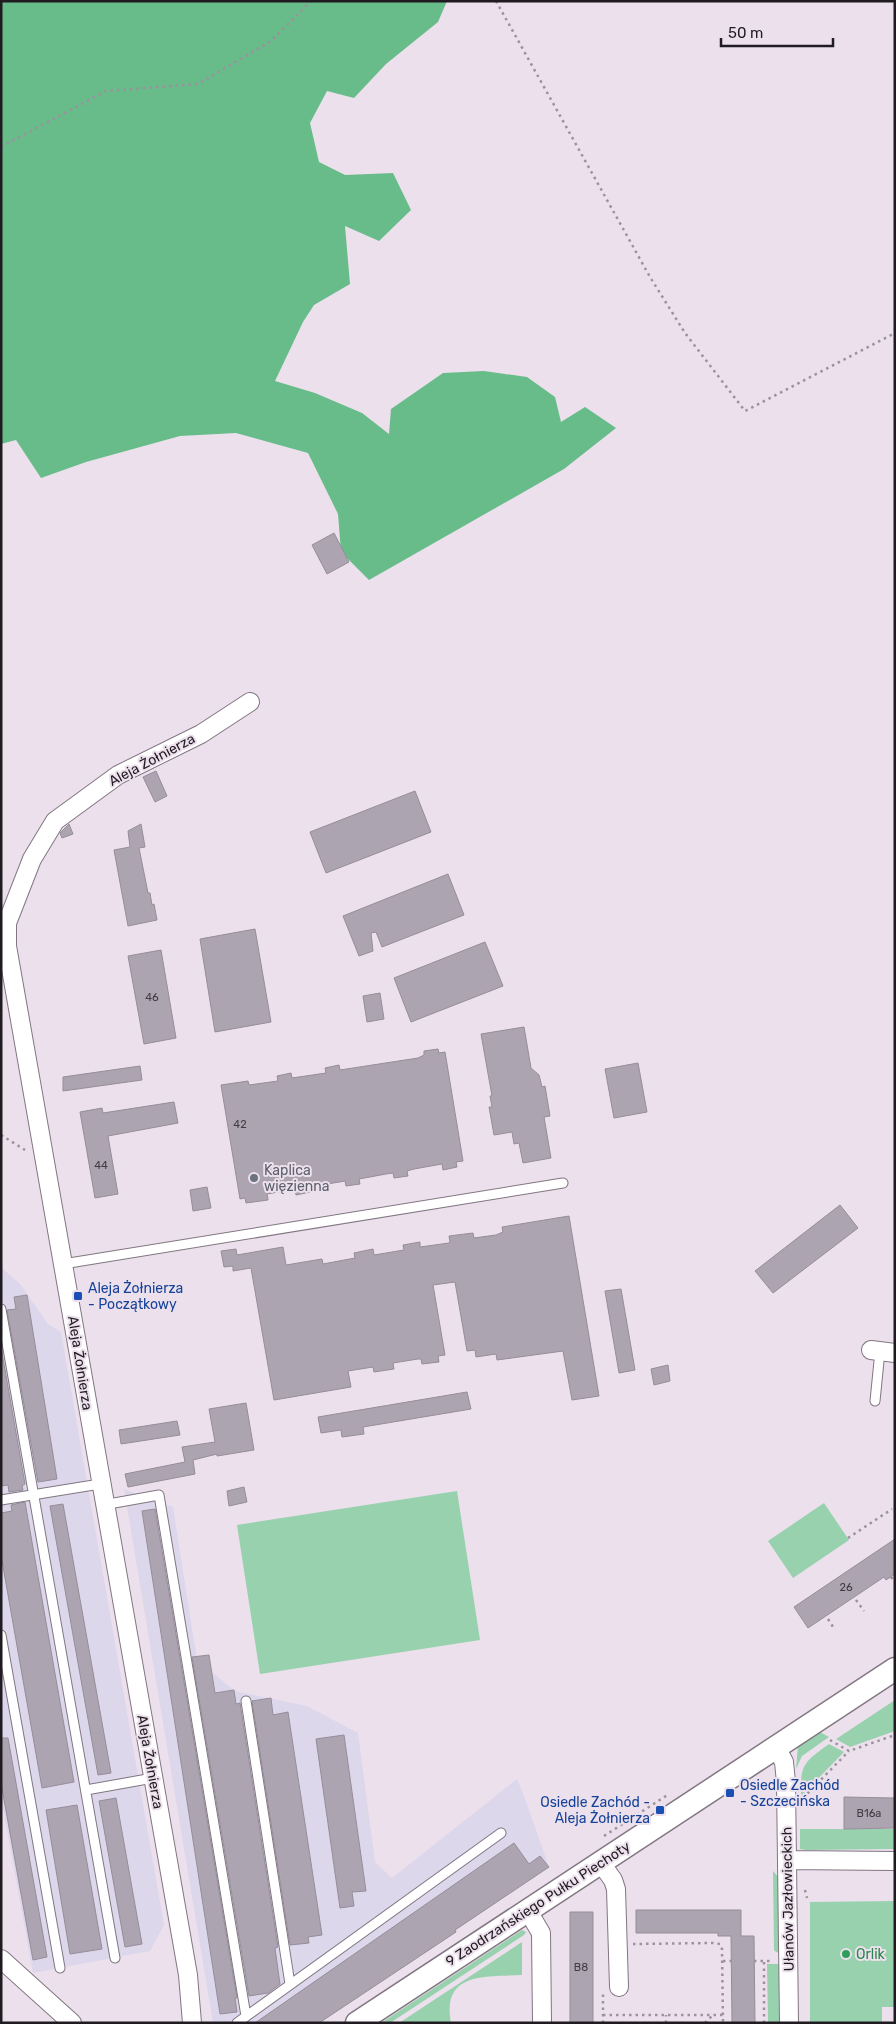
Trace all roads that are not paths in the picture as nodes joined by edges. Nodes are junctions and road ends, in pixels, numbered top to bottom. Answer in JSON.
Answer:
{"nodes":[{"id":1,"x":250,"y":702,"type":"dead end"},
{"id":2,"x":564,"y":1183,"type":"dead end"},
{"id":3,"x":63,"y":1264,"type":"junction"},
{"id":4,"x":1,"y":1309,"type":"edge"},
{"id":5,"x":882,"y":1352,"type":"edge"},
{"id":6,"x":875,"y":1401,"type":"dead end"},
{"id":7,"x":100,"y":1484,"type":"junction"},
{"id":8,"x":35,"y":1494,"type":"junction"},
{"id":9,"x":1,"y":1500,"type":"edge"},
{"id":10,"x":103,"y":1505,"type":"junction"},
{"id":11,"x":1,"y":1635,"type":"edge"},
{"id":12,"x":895,"y":1669,"type":"edge"},
{"id":13,"x":246,"y":1701,"type":"dead end"},
{"id":14,"x":776,"y":1747,"type":"junction"},
{"id":15,"x":153,"y":1778,"type":"junction"},
{"id":16,"x":86,"y":1790,"type":"junction"},
{"id":17,"x":501,"y":1833,"type":"dead end"},
{"id":18,"x":787,"y":1860,"type":"junction"},
{"id":19,"x":895,"y":1861,"type":"edge"},
{"id":20,"x":601,"y":1863,"type":"junction"},
{"id":21,"x":528,"y":1911,"type":"junction"},
{"id":22,"x":115,"y":1958,"type":"dead end"},
{"id":23,"x":1,"y":1959,"type":"edge"},
{"id":24,"x":60,"y":1968,"type":"dead end"},
{"id":25,"x":290,"y":1984,"type":"junction"},
{"id":26,"x":619,"y":1986,"type":"dead end"},
{"id":27,"x":246,"y":2016,"type":"junction"},
{"id":28,"x":72,"y":2023,"type":"edge"},
{"id":29,"x":192,"y":2023,"type":"edge"},
{"id":30,"x":237,"y":2023,"type":"edge"},
{"id":31,"x":357,"y":2023,"type":"edge"},
{"id":32,"x":542,"y":2023,"type":"edge"},
{"id":33,"x":789,"y":2023,"type":"edge"}],
"edges":[{"from":1,"to":3,"type":"street","name":"Aleja Żołnierza"},
{"from":2,"to":3,"type":"lane"},
{"from":3,"to":7,"type":"street","name":"Aleja Żołnierza"},
{"from":4,"to":8,"type":"lane"},
{"from":5,"to":6,"type":"lane"},
{"from":7,"to":8,"type":"lane"},
{"from":7,"to":10,"type":"street","name":"Aleja Żołnierza"},
{"from":8,"to":9,"type":"lane"},
{"from":8,"to":16,"type":"lane"},
{"from":10,"to":15,"type":"street","name":"Aleja Żołnierza"},
{"from":10,"to":27,"type":"lane"},
{"from":11,"to":24,"type":"lane"},
{"from":12,"to":14,"type":"street","name":"9 Zaodrzańskiego Pułku Piechoty"},
{"from":13,"to":25,"type":"lane"},
{"from":14,"to":18,"type":"street","name":"Ułanów Jazłowieckich"},
{"from":14,"to":20,"type":"street","name":"9 Zaodrzańskiego Pułku Piechoty"},
{"from":15,"to":16,"type":"lane"},
{"from":15,"to":29,"type":"street","name":"Aleja Żołnierza"},
{"from":16,"to":22,"type":"lane"},
{"from":17,"to":25,"type":"lane"},
{"from":18,"to":19,"type":"street"},
{"from":18,"to":33,"type":"street","name":"Ułanów Jazłowieckich"},
{"from":20,"to":21,"type":"street","name":"9 Zaodrzańskiego Pułku Piechoty"},
{"from":20,"to":26,"type":"street"},
{"from":21,"to":31,"type":"street","name":"9 Zaodrzańskiego Pułku Piechoty"},
{"from":21,"to":32,"type":"street"},
{"from":23,"to":28,"type":"street"},
{"from":25,"to":27,"type":"lane"},
{"from":27,"to":30,"type":"lane"}]}
